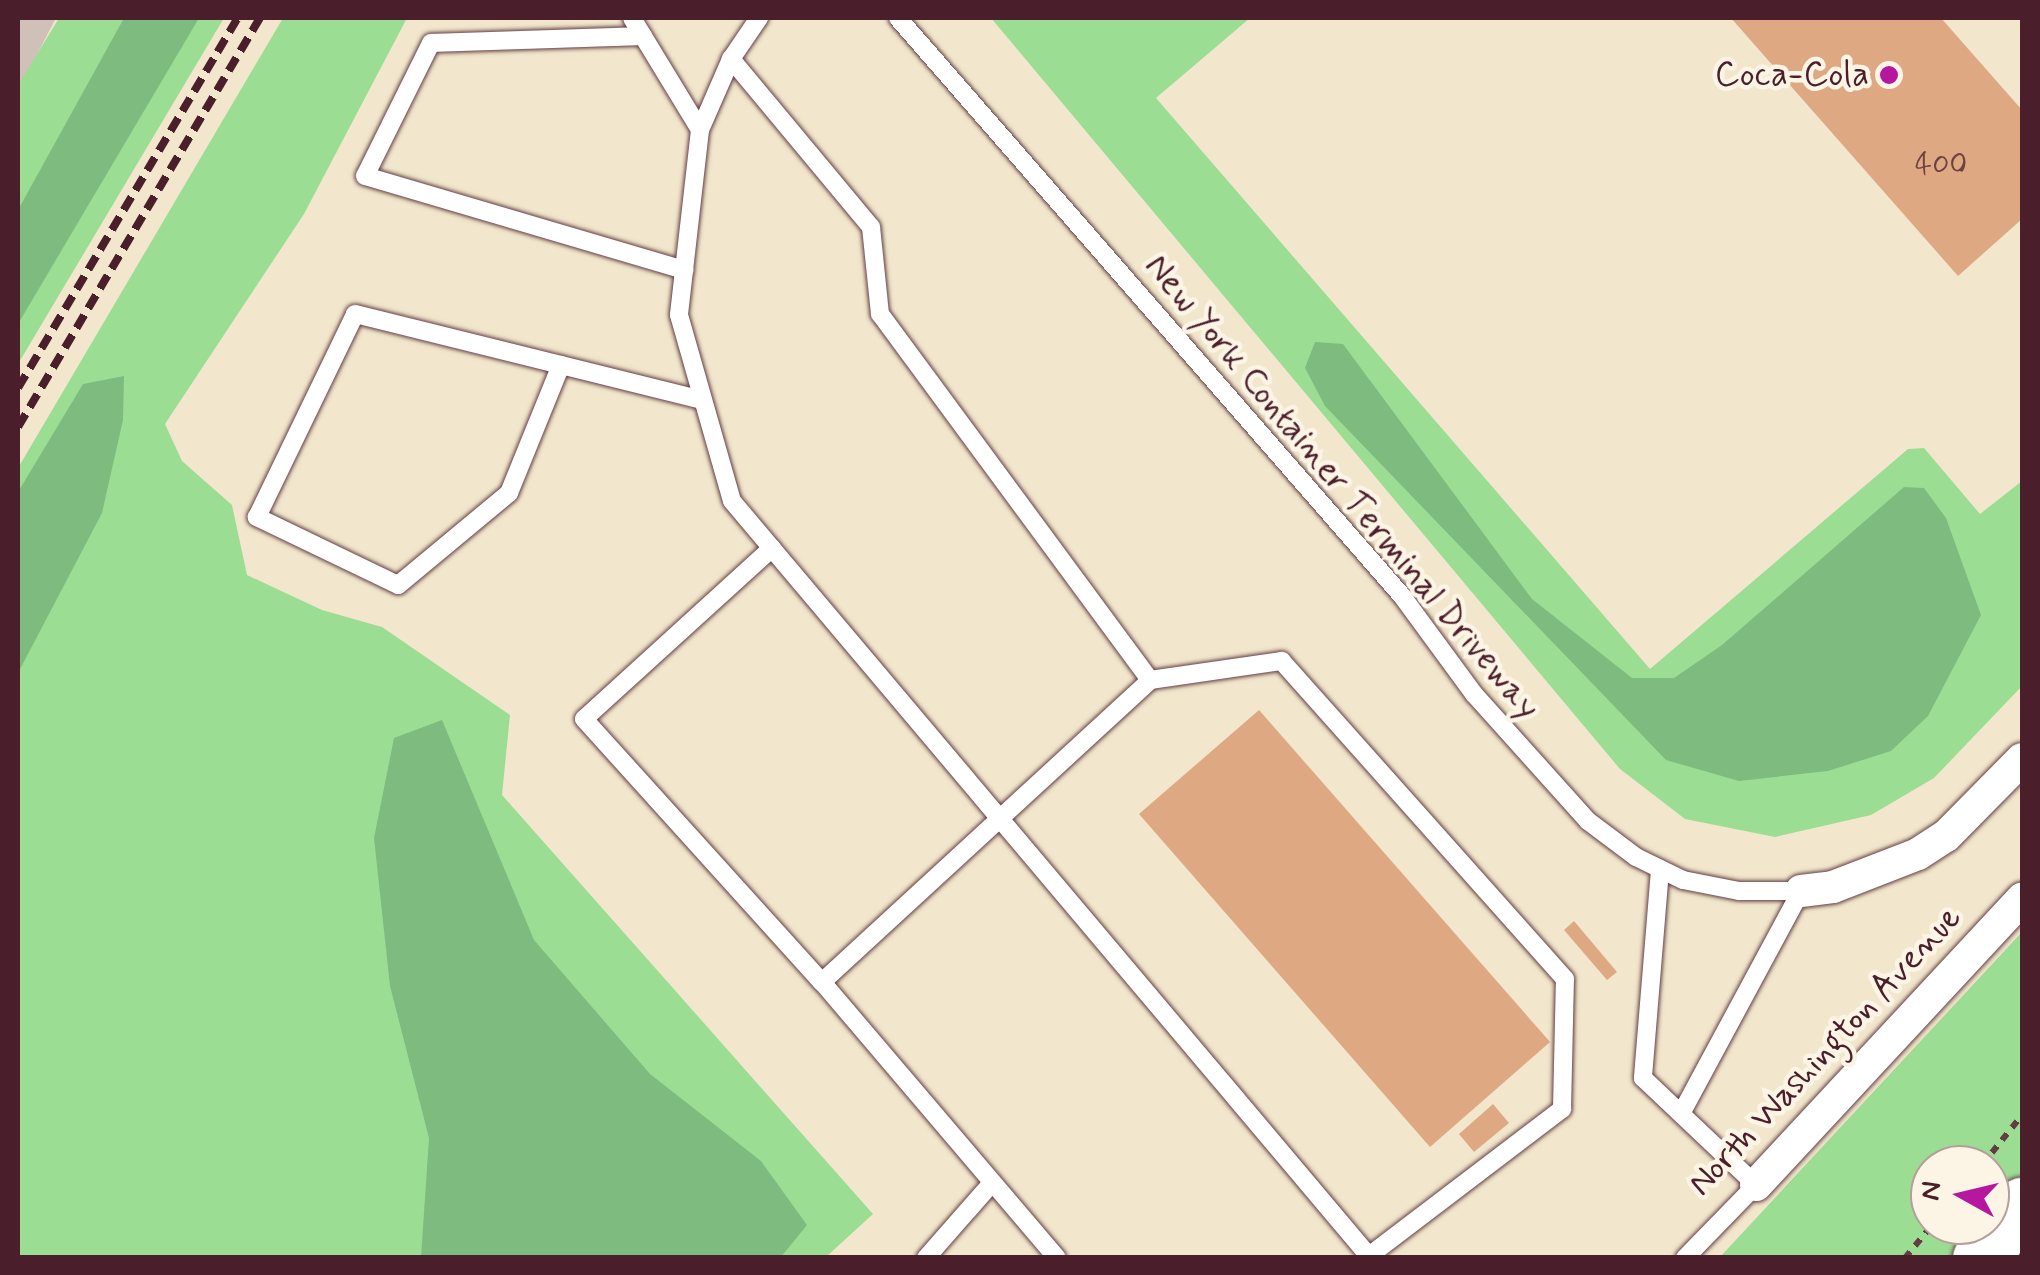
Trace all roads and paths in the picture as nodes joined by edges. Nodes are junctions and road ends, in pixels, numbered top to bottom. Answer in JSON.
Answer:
{"nodes":[{"id":1,"x":632,"y":18,"type":"edge"},
{"id":2,"x":759,"y":18,"type":"edge"},
{"id":3,"x":898,"y":18,"type":"edge"},
{"id":4,"x":643,"y":36,"type":"junction"},
{"id":5,"x":731,"y":59,"type":"junction"},
{"id":6,"x":700,"y":130,"type":"junction"},
{"id":7,"x":684,"y":270,"type":"junction"},
{"id":8,"x":561,"y":365,"type":"junction"},
{"id":9,"x":703,"y":400,"type":"junction"},
{"id":10,"x":772,"y":548,"type":"junction"},
{"id":11,"x":1150,"y":680,"type":"junction"},
{"id":12,"x":2022,"y":759,"type":"edge"},
{"id":13,"x":1000,"y":819,"type":"junction"},
{"id":14,"x":1660,"y":870,"type":"junction"},
{"id":15,"x":1800,"y":891,"type":"junction"},
{"id":16,"x":2022,"y":899,"type":"edge"},
{"id":17,"x":822,"y":982,"type":"junction"},
{"id":18,"x":1681,"y":1114,"type":"junction"},
{"id":19,"x":2022,"y":1115,"type":"edge"},
{"id":20,"x":1998,"y":1145,"type":"edge"},
{"id":21,"x":991,"y":1184,"type":"junction"},
{"id":22,"x":1756,"y":1185,"type":"junction"},
{"id":23,"x":2022,"y":1205,"type":"edge"},
{"id":24,"x":1368,"y":1256,"type":"edge"},
{"id":25,"x":926,"y":1258,"type":"edge"},
{"id":26,"x":1057,"y":1258,"type":"edge"},
{"id":27,"x":1685,"y":1258,"type":"edge"},
{"id":28,"x":1980,"y":1258,"type":"edge"}],
"edges":[{"from":1,"to":4,"type":"lane"},
{"from":2,"to":5,"type":"lane"},
{"from":3,"to":14,"type":"lane","name":"New York Container Terminal Driveway"},
{"from":4,"to":6,"type":"lane"},
{"from":4,"to":7,"type":"lane"},
{"from":5,"to":6,"type":"lane"},
{"from":5,"to":11,"type":"lane"},
{"from":6,"to":7,"type":"lane"},
{"from":7,"to":9,"type":"lane"},
{"from":8,"to":8,"type":"lane"},
{"from":8,"to":9,"type":"lane"},
{"from":9,"to":10,"type":"lane"},
{"from":10,"to":13,"type":"lane"},
{"from":10,"to":17,"type":"lane"},
{"from":11,"to":13,"type":"lane"},
{"from":11,"to":24,"type":"lane"},
{"from":12,"to":15,"type":"street"},
{"from":13,"to":17,"type":"lane"},
{"from":13,"to":24,"type":"lane"},
{"from":14,"to":15,"type":"lane","name":"New York Container Terminal Driveway"},
{"from":14,"to":18,"type":"lane"},
{"from":15,"to":18,"type":"lane"},
{"from":16,"to":22,"type":"street","name":"North Washington Avenue"},
{"from":17,"to":21,"type":"lane"},
{"from":18,"to":22,"type":"lane"},
{"from":19,"to":20,"type":"path"},
{"from":21,"to":25,"type":"lane"},
{"from":21,"to":26,"type":"lane"},
{"from":22,"to":27,"type":"lane","name":"North Washington Avenue"},
{"from":23,"to":28,"type":"highway"}]}
